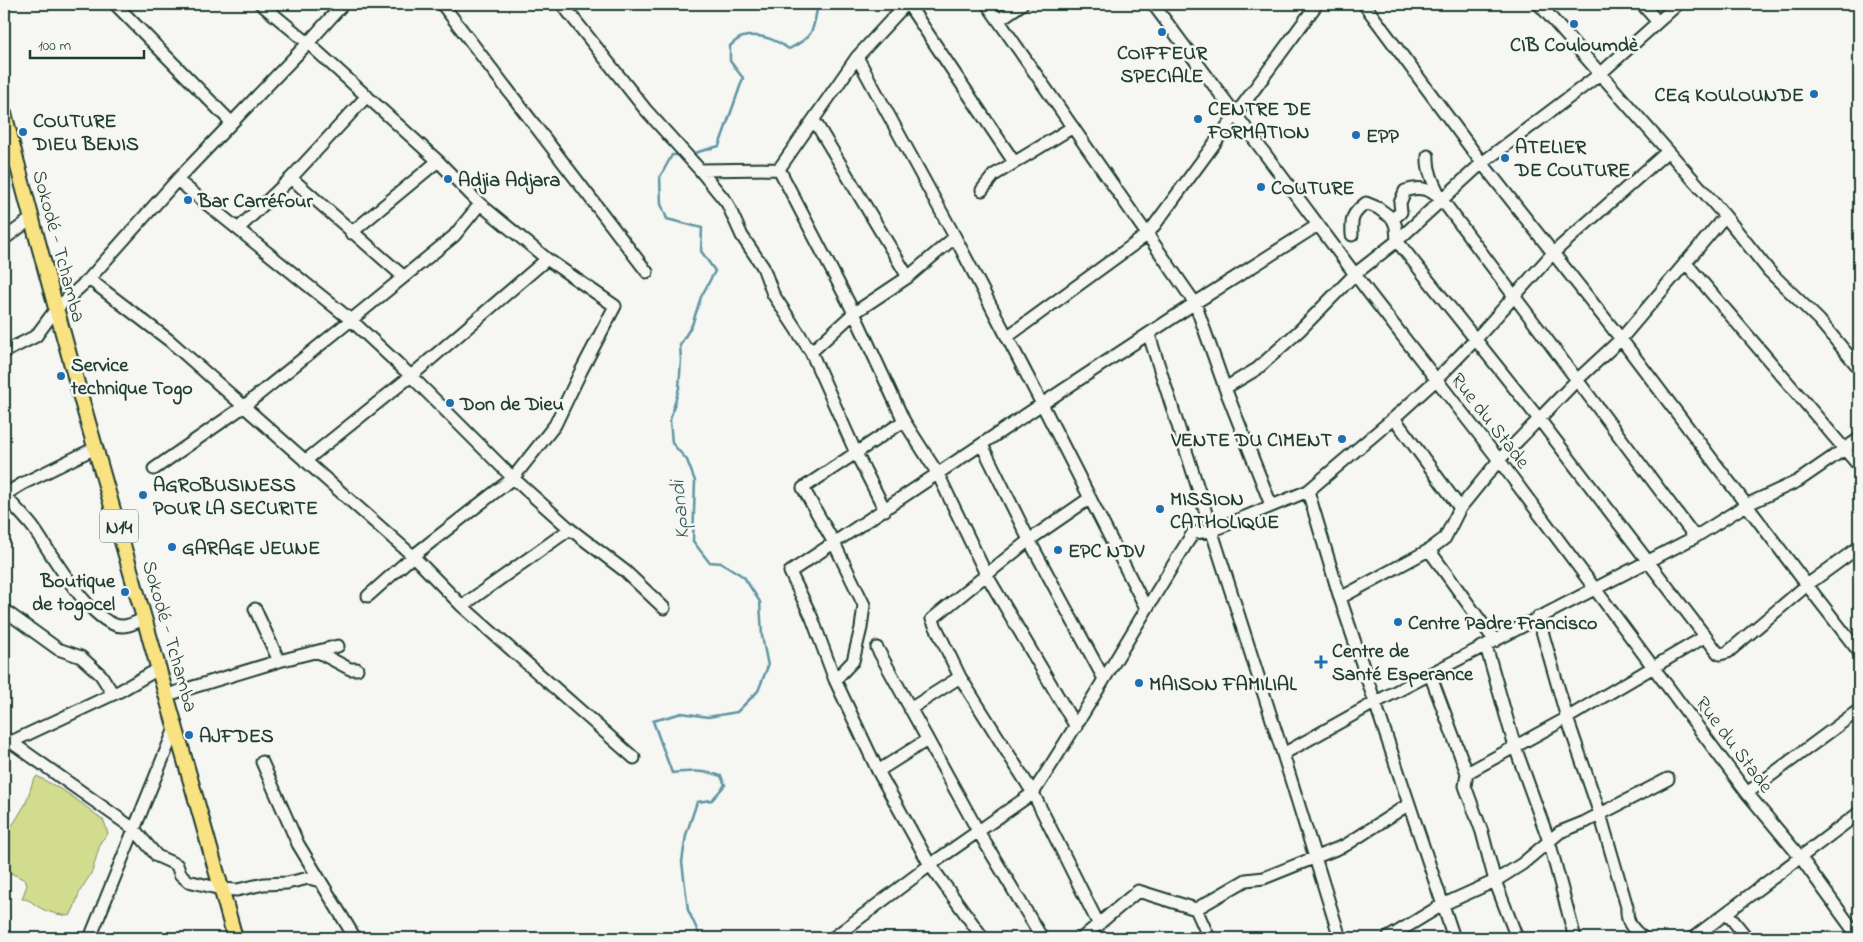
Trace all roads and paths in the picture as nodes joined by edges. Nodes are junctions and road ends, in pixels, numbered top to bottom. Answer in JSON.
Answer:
{"nodes":[{"id":1,"x":115,"y":4,"type":"edge"},
{"id":2,"x":261,"y":4,"type":"edge"},
{"id":3,"x":343,"y":4,"type":"edge"},
{"id":4,"x":442,"y":4,"type":"edge"},
{"id":5,"x":562,"y":4,"type":"edge"},
{"id":6,"x":907,"y":4,"type":"edge"},
{"id":7,"x":988,"y":4,"type":"edge"},
{"id":8,"x":1022,"y":4,"type":"edge"},
{"id":9,"x":1153,"y":4,"type":"edge"},
{"id":10,"x":1316,"y":4,"type":"edge"},
{"id":11,"x":1364,"y":4,"type":"edge"},
{"id":12,"x":1538,"y":4,"type":"edge"},
{"id":13,"x":1642,"y":4,"type":"edge"},
{"id":14,"x":1678,"y":4,"type":"edge"},
{"id":15,"x":1000,"y":20,"type":"junction"},
{"id":16,"x":1658,"y":22,"type":"junction"},
{"id":17,"x":308,"y":43,"type":"junction"},
{"id":18,"x":857,"y":57,"type":"junction"},
{"id":19,"x":1600,"y":74,"type":"junction"},
{"id":20,"x":367,"y":96,"type":"junction"},
{"id":21,"x":4,"y":113,"type":"edge"},
{"id":22,"x":1236,"y":115,"type":"junction"},
{"id":23,"x":814,"y":120,"type":"junction"},
{"id":24,"x":231,"y":122,"type":"junction"},
{"id":25,"x":1074,"y":126,"type":"junction"},
{"id":26,"x":1668,"y":151,"type":"junction"},
{"id":27,"x":1428,"y":156,"type":"dead end"},
{"id":28,"x":438,"y":161,"type":"junction"},
{"id":29,"x":1014,"y":162,"type":"junction"},
{"id":30,"x":1482,"y":163,"type":"junction"},
{"id":31,"x":697,"y":167,"type":"junction"},
{"id":32,"x":779,"y":168,"type":"junction"},
{"id":33,"x":291,"y":178,"type":"junction"},
{"id":34,"x":176,"y":180,"type":"junction"},
{"id":35,"x":982,"y":190,"type":"dead end"},
{"id":36,"x":1442,"y":200,"type":"junction"},
{"id":37,"x":480,"y":204,"type":"junction"},
{"id":38,"x":1725,"y":216,"type":"junction"},
{"id":39,"x":31,"y":219,"type":"junction"},
{"id":40,"x":1394,"y":219,"type":"junction"},
{"id":41,"x":1318,"y":225,"type":"junction"},
{"id":42,"x":238,"y":229,"type":"junction"},
{"id":43,"x":351,"y":232,"type":"junction"},
{"id":44,"x":1148,"y":234,"type":"junction"},
{"id":45,"x":1352,"y":235,"type":"dead end"},
{"id":46,"x":954,"y":237,"type":"junction"},
{"id":47,"x":4,"y":239,"type":"edge"},
{"id":48,"x":1397,"y":241,"type":"junction"},
{"id":49,"x":1553,"y":253,"type":"junction"},
{"id":50,"x":547,"y":259,"type":"junction"},
{"id":51,"x":1684,"y":262,"type":"junction"},
{"id":52,"x":647,"y":272,"type":"dead end"},
{"id":53,"x":1355,"y":274,"type":"junction"},
{"id":54,"x":404,"y":277,"type":"junction"},
{"id":55,"x":90,"y":278,"type":"junction"},
{"id":56,"x":908,"y":278,"type":"junction"},
{"id":57,"x":1515,"y":295,"type":"junction"},
{"id":58,"x":1195,"y":303,"type":"junction"},
{"id":59,"x":56,"y":309,"type":"junction"},
{"id":60,"x":854,"y":313,"type":"junction"},
{"id":61,"x":351,"y":320,"type":"junction"},
{"id":62,"x":1149,"y":335,"type":"junction"},
{"id":63,"x":1007,"y":337,"type":"junction"},
{"id":64,"x":1476,"y":339,"type":"junction"},
{"id":65,"x":1621,"y":339,"type":"junction"},
{"id":66,"x":4,"y":352,"type":"edge"},
{"id":67,"x":811,"y":352,"type":"junction"},
{"id":68,"x":1859,"y":368,"type":"edge"},
{"id":69,"x":411,"y":376,"type":"junction"},
{"id":70,"x":1436,"y":380,"type":"junction"},
{"id":71,"x":1577,"y":380,"type":"junction"},
{"id":72,"x":1225,"y":388,"type":"junction"},
{"id":73,"x":1042,"y":404,"type":"junction"},
{"id":74,"x":243,"y":407,"type":"junction"},
{"id":75,"x":1394,"y":418,"type":"junction"},
{"id":76,"x":1539,"y":419,"type":"junction"},
{"id":77,"x":904,"y":421,"type":"junction"},
{"id":78,"x":1859,"y":439,"type":"edge"},
{"id":79,"x":982,"y":444,"type":"junction"},
{"id":80,"x":1845,"y":448,"type":"junction"},
{"id":81,"x":89,"y":451,"type":"dead end"},
{"id":82,"x":856,"y":452,"type":"junction"},
{"id":83,"x":1499,"y":460,"type":"junction"},
{"id":84,"x":305,"y":461,"type":"junction"},
{"id":85,"x":1859,"y":466,"type":"edge"},
{"id":86,"x":154,"y":469,"type":"dead end"},
{"id":87,"x":938,"y":474,"type":"junction"},
{"id":88,"x":513,"y":478,"type":"junction"},
{"id":89,"x":1308,"y":491,"type":"junction"},
{"id":90,"x":4,"y":495,"type":"edge"},
{"id":91,"x":1090,"y":498,"type":"junction"},
{"id":92,"x":1271,"y":505,"type":"junction"},
{"id":93,"x":1746,"y":505,"type":"junction"},
{"id":94,"x":1460,"y":508,"type":"junction"},
{"id":95,"x":885,"y":510,"type":"junction"},
{"id":96,"x":570,"y":529,"type":"junction"},
{"id":97,"x":1212,"y":531,"type":"junction"},
{"id":98,"x":1695,"y":537,"type":"junction"},
{"id":99,"x":1029,"y":540,"type":"junction"},
{"id":100,"x":834,"y":543,"type":"junction"},
{"id":101,"x":1429,"y":550,"type":"junction"},
{"id":102,"x":1857,"y":552,"type":"edge"},
{"id":103,"x":413,"y":556,"type":"junction"},
{"id":104,"x":1648,"y":561,"type":"junction"},
{"id":105,"x":986,"y":574,"type":"junction"},
{"id":106,"x":1807,"y":585,"type":"junction"},
{"id":107,"x":1595,"y":588,"type":"junction"},
{"id":108,"x":368,"y":596,"type":"dead end"},
{"id":109,"x":1340,"y":598,"type":"junction"},
{"id":110,"x":462,"y":606,"type":"junction"},
{"id":111,"x":664,"y":608,"type":"dead end"},
{"id":112,"x":1146,"y":608,"type":"junction"},
{"id":113,"x":255,"y":609,"type":"dead end"},
{"id":114,"x":4,"y":610,"type":"edge"},
{"id":115,"x":1538,"y":617,"type":"junction"},
{"id":116,"x":145,"y":618,"type":"junction"},
{"id":117,"x":1706,"y":636,"type":"junction"},
{"id":118,"x":1490,"y":644,"type":"junction"},
{"id":119,"x":338,"y":646,"type":"dead end"},
{"id":120,"x":877,"y":648,"type":"dead end"},
{"id":121,"x":318,"y":652,"type":"junction"},
{"id":122,"x":1859,"y":652,"type":"edge"},
{"id":123,"x":279,"y":662,"type":"junction"},
{"id":124,"x":1654,"y":667,"type":"junction"},
{"id":125,"x":160,"y":668,"type":"junction"},
{"id":126,"x":357,"y":669,"type":"dead end"},
{"id":127,"x":1430,"y":674,"type":"junction"},
{"id":128,"x":960,"y":677,"type":"junction"},
{"id":129,"x":1104,"y":679,"type":"junction"},
{"id":130,"x":835,"y":680,"type":"junction"},
{"id":131,"x":113,"y":694,"type":"junction"},
{"id":132,"x":167,"y":695,"type":"junction"},
{"id":133,"x":1376,"y":702,"type":"junction"},
{"id":134,"x":910,"y":709,"type":"junction"},
{"id":135,"x":1859,"y":710,"type":"edge"},
{"id":136,"x":1567,"y":718,"type":"junction"},
{"id":137,"x":176,"y":726,"type":"junction"},
{"id":138,"x":1076,"y":727,"type":"junction"},
{"id":139,"x":7,"y":739,"type":"edge"},
{"id":140,"x":927,"y":740,"type":"junction"},
{"id":141,"x":1515,"y":747,"type":"junction"},
{"id":142,"x":1283,"y":754,"type":"junction"},
{"id":143,"x":634,"y":758,"type":"dead end"},
{"id":144,"x":262,"y":762,"type":"dead end"},
{"id":145,"x":878,"y":771,"type":"junction"},
{"id":146,"x":1467,"y":773,"type":"junction"},
{"id":147,"x":1668,"y":780,"type":"dead end"},
{"id":148,"x":1032,"y":793,"type":"junction"},
{"id":149,"x":1747,"y":793,"type":"junction"},
{"id":150,"x":1409,"y":804,"type":"junction"},
{"id":151,"x":1859,"y":813,"type":"edge"},
{"id":152,"x":1600,"y":814,"type":"junction"},
{"id":153,"x":134,"y":829,"type":"junction"},
{"id":154,"x":978,"y":831,"type":"junction"},
{"id":155,"x":1549,"y":841,"type":"junction"},
{"id":156,"x":1314,"y":858,"type":"junction"},
{"id":157,"x":1800,"y":858,"type":"junction"},
{"id":158,"x":930,"y":865,"type":"junction"},
{"id":159,"x":320,"y":881,"type":"junction"},
{"id":160,"x":1495,"y":881,"type":"junction"},
{"id":161,"x":221,"y":889,"type":"junction"},
{"id":162,"x":1442,"y":905,"type":"junction"},
{"id":163,"x":1196,"y":910,"type":"junction"},
{"id":164,"x":1727,"y":913,"type":"junction"},
{"id":165,"x":1099,"y":925,"type":"junction"},
{"id":166,"x":838,"y":937,"type":"edge"},
{"id":167,"x":90,"y":938,"type":"edge"},
{"id":168,"x":235,"y":938,"type":"edge"},
{"id":169,"x":354,"y":938,"type":"edge"},
{"id":170,"x":983,"y":938,"type":"edge"},
{"id":171,"x":1042,"y":938,"type":"edge"},
{"id":172,"x":1082,"y":938,"type":"edge"},
{"id":173,"x":1209,"y":938,"type":"edge"},
{"id":174,"x":1340,"y":938,"type":"edge"},
{"id":175,"x":1388,"y":938,"type":"edge"},
{"id":176,"x":1454,"y":938,"type":"edge"},
{"id":177,"x":1517,"y":938,"type":"edge"},
{"id":178,"x":1575,"y":938,"type":"edge"},
{"id":179,"x":1643,"y":938,"type":"edge"},
{"id":180,"x":1693,"y":938,"type":"edge"},
{"id":181,"x":1747,"y":938,"type":"edge"},
{"id":182,"x":1859,"y":938,"type":"edge"}],
"edges":[{"from":1,"to":24,"type":"street"},
{"from":2,"to":17,"type":"street"},
{"from":3,"to":17,"type":"street"},
{"from":4,"to":52,"type":"street"},
{"from":5,"to":31,"type":"street"},
{"from":6,"to":18,"type":"street"},
{"from":6,"to":29,"type":"street"},
{"from":7,"to":15,"type":"street"},
{"from":8,"to":15,"type":"street"},
{"from":9,"to":22,"type":"street","name":"Rue du Stade"},
{"from":10,"to":22,"type":"street"},
{"from":11,"to":30,"type":"street"},
{"from":12,"to":19,"type":"street"},
{"from":13,"to":16,"type":"street"},
{"from":14,"to":16,"type":"street"},
{"from":15,"to":25,"type":"street"},
{"from":16,"to":19,"type":"street"},
{"from":17,"to":20,"type":"street"},
{"from":17,"to":24,"type":"street"},
{"from":18,"to":23,"type":"street"},
{"from":18,"to":46,"type":"street"},
{"from":19,"to":26,"type":"street"},
{"from":19,"to":30,"type":"street"},
{"from":20,"to":28,"type":"street"},
{"from":20,"to":33,"type":"street"},
{"from":21,"to":39,"type":"main road","name":"Sokodé - Tchamba","number":"N14"},
{"from":22,"to":41,"type":"street","name":"Rue du Stade"},
{"from":22,"to":44,"type":"street"},
{"from":23,"to":32,"type":"street"},
{"from":23,"to":56,"type":"street"},
{"from":24,"to":34,"type":"street"},
{"from":25,"to":29,"type":"street"},
{"from":25,"to":44,"type":"street"},
{"from":26,"to":38,"type":"street"},
{"from":26,"to":49,"type":"street"},
{"from":27,"to":36,"type":"street"},
{"from":28,"to":37,"type":"street"},
{"from":28,"to":43,"type":"street"},
{"from":29,"to":35,"type":"street"},
{"from":30,"to":36,"type":"street"},
{"from":30,"to":49,"type":"street"},
{"from":31,"to":32,"type":"street"},
{"from":31,"to":67,"type":"street"},
{"from":32,"to":60,"type":"street"},
{"from":33,"to":42,"type":"street"},
{"from":33,"to":43,"type":"street"},
{"from":34,"to":42,"type":"street"},
{"from":34,"to":55,"type":"street"},
{"from":36,"to":40,"type":"street"},
{"from":36,"to":48,"type":"street"},
{"from":36,"to":57,"type":"street"},
{"from":37,"to":50,"type":"street"},
{"from":37,"to":54,"type":"street"},
{"from":38,"to":51,"type":"street"},
{"from":38,"to":68,"type":"street"},
{"from":39,"to":47,"type":"street"},
{"from":39,"to":59,"type":"main road","name":"Sokodé - Tchamba","number":"N14"},
{"from":40,"to":45,"type":"street"},
{"from":40,"to":48,"type":"street"},
{"from":41,"to":53,"type":"street","name":"Rue du Stade"},
{"from":41,"to":58,"type":"street"},
{"from":42,"to":61,"type":"street"},
{"from":43,"to":54,"type":"street"},
{"from":44,"to":58,"type":"street"},
{"from":44,"to":63,"type":"street"},
{"from":46,"to":56,"type":"street"},
{"from":46,"to":63,"type":"street"},
{"from":48,"to":53,"type":"street"},
{"from":48,"to":64,"type":"street"},
{"from":49,"to":57,"type":"street"},
{"from":49,"to":65,"type":"street"},
{"from":50,"to":69,"type":"street"},
{"from":50,"to":88,"type":"street"},
{"from":51,"to":65,"type":"street"},
{"from":51,"to":80,"type":"street"},
{"from":53,"to":70,"type":"street","name":"Rue du Stade"},
{"from":53,"to":72,"type":"street"},
{"from":54,"to":61,"type":"street"},
{"from":55,"to":59,"type":"street"},
{"from":55,"to":74,"type":"street"},
{"from":56,"to":60,"type":"street"},
{"from":57,"to":64,"type":"street"},
{"from":57,"to":71,"type":"street"},
{"from":58,"to":62,"type":"street"},
{"from":58,"to":72,"type":"street"},
{"from":59,"to":66,"type":"street"},
{"from":59,"to":116,"type":"main road","name":"Sokodé - Tchamba","number":"N14"},
{"from":60,"to":67,"type":"street"},
{"from":60,"to":77,"type":"street"},
{"from":61,"to":69,"type":"street"},
{"from":61,"to":74,"type":"street"},
{"from":62,"to":73,"type":"street"},
{"from":62,"to":97,"type":"street"},
{"from":63,"to":73,"type":"street"},
{"from":64,"to":70,"type":"street"},
{"from":64,"to":76,"type":"street"},
{"from":65,"to":71,"type":"street"},
{"from":65,"to":93,"type":"street"},
{"from":67,"to":82,"type":"street"},
{"from":69,"to":84,"type":"street"},
{"from":69,"to":88,"type":"street"},
{"from":70,"to":75,"type":"street"},
{"from":70,"to":83,"type":"street","name":"Rue du Stade"},
{"from":71,"to":76,"type":"street"},
{"from":71,"to":98,"type":"street"},
{"from":72,"to":92,"type":"street"},
{"from":73,"to":79,"type":"street"},
{"from":73,"to":91,"type":"street"},
{"from":74,"to":84,"type":"street"},
{"from":74,"to":86,"type":"street"},
{"from":75,"to":89,"type":"street"},
{"from":75,"to":94,"type":"street"},
{"from":76,"to":83,"type":"street"},
{"from":76,"to":104,"type":"street"},
{"from":77,"to":82,"type":"street"},
{"from":77,"to":87,"type":"street"},
{"from":78,"to":80,"type":"street"},
{"from":79,"to":87,"type":"street"},
{"from":79,"to":99,"type":"street"},
{"from":80,"to":85,"type":"street"},
{"from":80,"to":93,"type":"street"},
{"from":81,"to":90,"type":"street"},
{"from":82,"to":95,"type":"street"},
{"from":82,"to":100,"type":"street"},
{"from":83,"to":94,"type":"street"},
{"from":83,"to":107,"type":"street","name":"Rue du Stade"},
{"from":84,"to":103,"type":"street"},
{"from":87,"to":95,"type":"street"},
{"from":87,"to":105,"type":"street"},
{"from":88,"to":96,"type":"street"},
{"from":88,"to":103,"type":"street"},
{"from":89,"to":92,"type":"street"},
{"from":89,"to":109,"type":"street"},
{"from":90,"to":116,"type":"street"},
{"from":91,"to":99,"type":"street"},
{"from":91,"to":112,"type":"street"},
{"from":92,"to":97,"type":"street"},
{"from":93,"to":98,"type":"street"},
{"from":93,"to":106,"type":"street"},
{"from":94,"to":101,"type":"street"},
{"from":95,"to":100,"type":"street"},
{"from":96,"to":110,"type":"street"},
{"from":96,"to":111,"type":"street"},
{"from":97,"to":112,"type":"street"},
{"from":97,"to":142,"type":"street"},
{"from":98,"to":104,"type":"street"},
{"from":99,"to":105,"type":"street"},
{"from":99,"to":129,"type":"street"},
{"from":100,"to":130,"type":"street"},
{"from":100,"to":130,"type":"street"},
{"from":101,"to":109,"type":"street"},
{"from":101,"to":118,"type":"street"},
{"from":102,"to":106,"type":"street"},
{"from":103,"to":108,"type":"street"},
{"from":103,"to":110,"type":"street"},
{"from":104,"to":107,"type":"street"},
{"from":104,"to":117,"type":"street"},
{"from":105,"to":128,"type":"street"},
{"from":105,"to":138,"type":"street"},
{"from":106,"to":117,"type":"street"},
{"from":106,"to":122,"type":"street"},
{"from":107,"to":115,"type":"street"},
{"from":107,"to":124,"type":"street","name":"Rue du Stade"},
{"from":109,"to":133,"type":"street"},
{"from":110,"to":143,"type":"street"},
{"from":112,"to":129,"type":"street"},
{"from":113,"to":123,"type":"street"},
{"from":114,"to":131,"type":"street"},
{"from":115,"to":118,"type":"street"},
{"from":115,"to":136,"type":"street"},
{"from":116,"to":125,"type":"main road","name":"Sokodé - Tchamba","number":"N14"},
{"from":117,"to":124,"type":"street"},
{"from":118,"to":127,"type":"street"},
{"from":118,"to":141,"type":"street"},
{"from":119,"to":121,"type":"street"},
{"from":120,"to":134,"type":"street"},
{"from":121,"to":123,"type":"street"},
{"from":121,"to":126,"type":"street"},
{"from":123,"to":132,"type":"street"},
{"from":124,"to":136,"type":"street"},
{"from":124,"to":149,"type":"street","name":"Rue du Stade"},
{"from":125,"to":131,"type":"street"},
{"from":125,"to":132,"type":"main road","name":"Sokodé - Tchamba","number":"N14"},
{"from":127,"to":133,"type":"street"},
{"from":127,"to":146,"type":"street"},
{"from":128,"to":134,"type":"street"},
{"from":128,"to":148,"type":"street"},
{"from":129,"to":138,"type":"street"},
{"from":130,"to":145,"type":"street"},
{"from":131,"to":139,"type":"street"},
{"from":132,"to":137,"type":"main road","name":"Sokodé - Tchamba","number":"N14"},
{"from":133,"to":142,"type":"street"},
{"from":133,"to":150,"type":"street"},
{"from":134,"to":140,"type":"street"},
{"from":135,"to":149,"type":"street"},
{"from":136,"to":141,"type":"street"},
{"from":136,"to":152,"type":"street"},
{"from":137,"to":153,"type":"street"},
{"from":137,"to":161,"type":"main road","name":"Sokodé - Tchamba","number":"N14"},
{"from":138,"to":148,"type":"street"},
{"from":139,"to":153,"type":"street"},
{"from":140,"to":145,"type":"street"},
{"from":140,"to":154,"type":"street"},
{"from":141,"to":146,"type":"street"},
{"from":141,"to":155,"type":"street"},
{"from":142,"to":156,"type":"street"},
{"from":144,"to":159,"type":"street"},
{"from":145,"to":158,"type":"street"},
{"from":146,"to":160,"type":"street"},
{"from":147,"to":152,"type":"street"},
{"from":148,"to":154,"type":"street"},
{"from":148,"to":165,"type":"street"},
{"from":149,"to":157,"type":"street","name":"Rue du Stade"},
{"from":150,"to":156,"type":"street"},
{"from":150,"to":162,"type":"street"},
{"from":151,"to":157,"type":"street"},
{"from":152,"to":155,"type":"street"},
{"from":152,"to":179,"type":"street"},
{"from":153,"to":161,"type":"street"},
{"from":153,"to":167,"type":"street"},
{"from":154,"to":158,"type":"street"},
{"from":154,"to":171,"type":"street"},
{"from":155,"to":160,"type":"street"},
{"from":155,"to":178,"type":"street"},
{"from":156,"to":163,"type":"street"},
{"from":156,"to":174,"type":"street"},
{"from":157,"to":164,"type":"street"},
{"from":157,"to":182,"type":"street","name":"Rue du Stade"},
{"from":158,"to":166,"type":"street"},
{"from":158,"to":170,"type":"street"},
{"from":159,"to":161,"type":"street"},
{"from":159,"to":169,"type":"street"},
{"from":160,"to":162,"type":"street"},
{"from":160,"to":177,"type":"street"},
{"from":161,"to":168,"type":"main road","name":"Sokodé - Tchamba","number":"N14"},
{"from":162,"to":175,"type":"street"},
{"from":162,"to":176,"type":"street"},
{"from":163,"to":165,"type":"street"},
{"from":163,"to":173,"type":"street"},
{"from":164,"to":180,"type":"street"},
{"from":164,"to":181,"type":"street"},
{"from":165,"to":172,"type":"street"}]}
